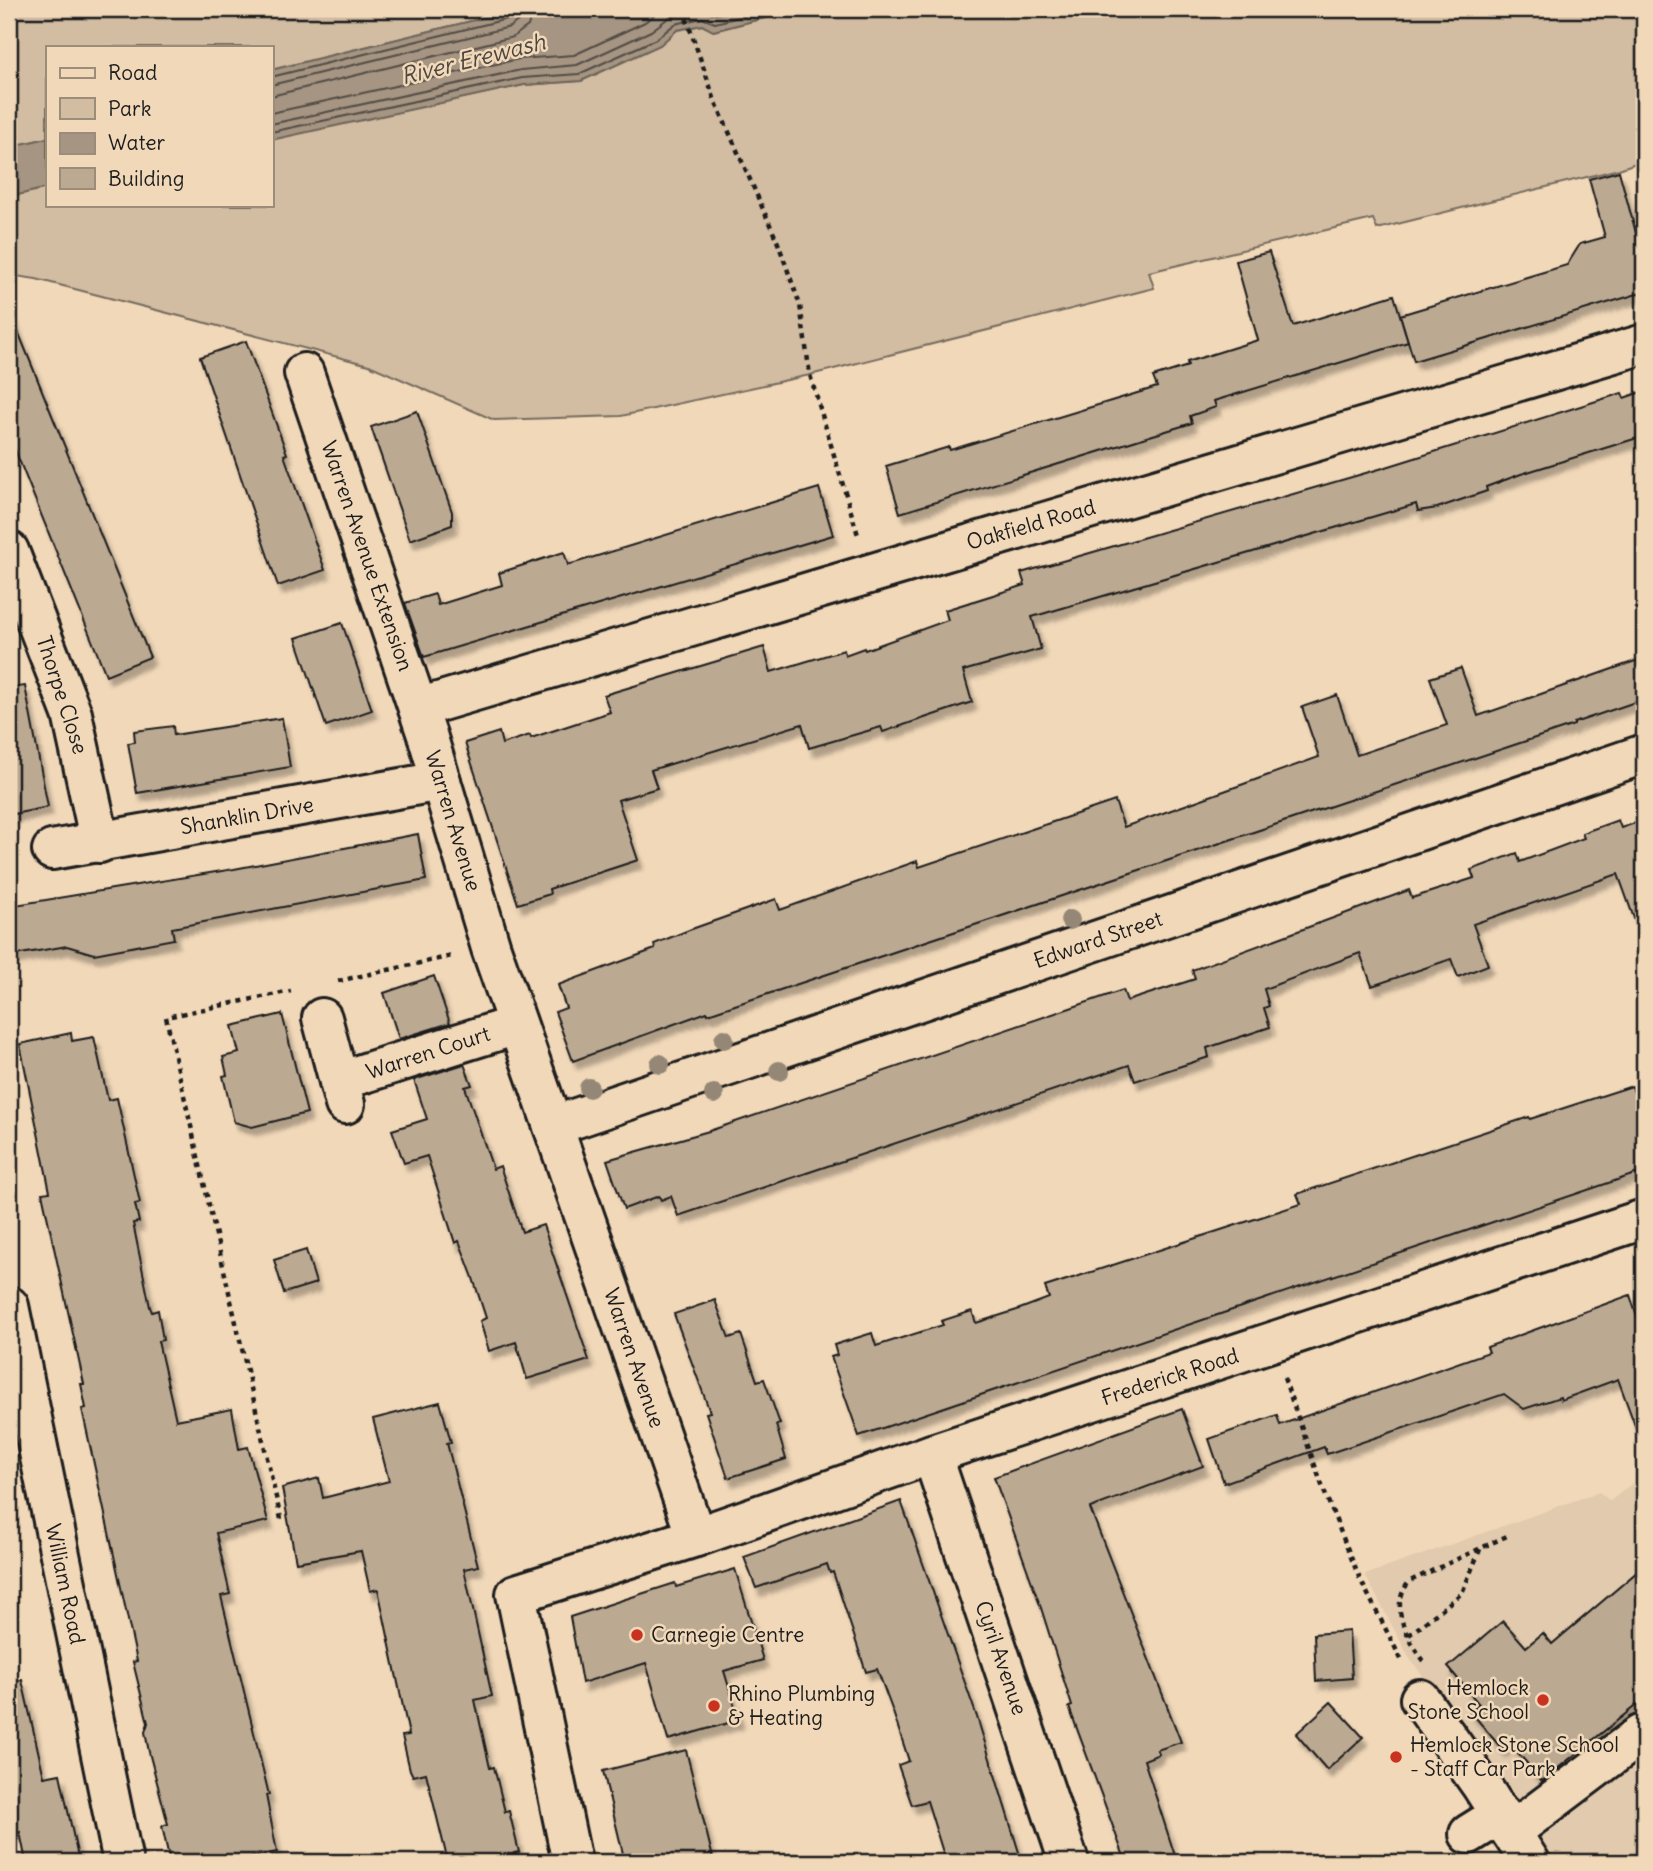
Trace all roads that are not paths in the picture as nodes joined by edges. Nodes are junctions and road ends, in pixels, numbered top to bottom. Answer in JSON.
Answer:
{"nodes":[{"id":1,"x":1644,"y":344,"type":"edge"},
{"id":2,"x":304,"y":373,"type":"dead end"},
{"id":3,"x":9,"y":551,"type":"edge"},
{"id":4,"x":423,"y":723,"type":"junction"},
{"id":5,"x":1644,"y":754,"type":"edge"},
{"id":6,"x":441,"y":781,"type":"junction"},
{"id":7,"x":100,"y":843,"type":"junction"},
{"id":8,"x":52,"y":850,"type":"dead end"},
{"id":9,"x":317,"y":996,"type":"road end"},
{"id":10,"x":517,"y":1025,"type":"junction"},
{"id":11,"x":553,"y":1126,"type":"junction"},
{"id":12,"x":1644,"y":1219,"type":"edge"},
{"id":13,"x":9,"y":1306,"type":"edge"},
{"id":14,"x":932,"y":1454,"type":"junction"},
{"id":15,"x":696,"y":1537,"type":"junction"},
{"id":16,"x":1420,"y":1699,"type":"road end"},
{"id":17,"x":1640,"y":1735,"type":"dead end"},
{"id":18,"x":1503,"y":1835,"type":"edge"},
{"id":19,"x":123,"y":1862,"type":"edge"},
{"id":20,"x":572,"y":1862,"type":"edge"},
{"id":21,"x":1069,"y":1862,"type":"edge"}],
"edges":[{"from":1,"to":4,"type":"street","name":"Oakfield Road"},
{"from":2,"to":4,"type":"street","name":"Warren Avenue Extension"},
{"from":3,"to":7,"type":"street","name":"Thorpe Close"},
{"from":4,"to":6,"type":"street","name":"Warren Avenue"},
{"from":5,"to":11,"type":"street","name":"Edward Street"},
{"from":6,"to":7,"type":"street","name":"Shanklin Drive"},
{"from":6,"to":10,"type":"street","name":"Warren Avenue"},
{"from":7,"to":8,"type":"street","name":"Shanklin Drive"},
{"from":9,"to":10,"type":"street","name":"Warren Court"},
{"from":10,"to":11,"type":"street","name":"Warren Avenue"},
{"from":11,"to":15,"type":"street","name":"Warren Avenue"},
{"from":12,"to":14,"type":"street","name":"Frederick Road"},
{"from":13,"to":19,"type":"street","name":"William Road"},
{"from":14,"to":15,"type":"street","name":"Frederick Road"},
{"from":14,"to":21,"type":"street","name":"Cyril Avenue"},
{"from":15,"to":20,"type":"street"},
{"from":16,"to":18,"type":"street"},
{"from":17,"to":18,"type":"street"}]}
